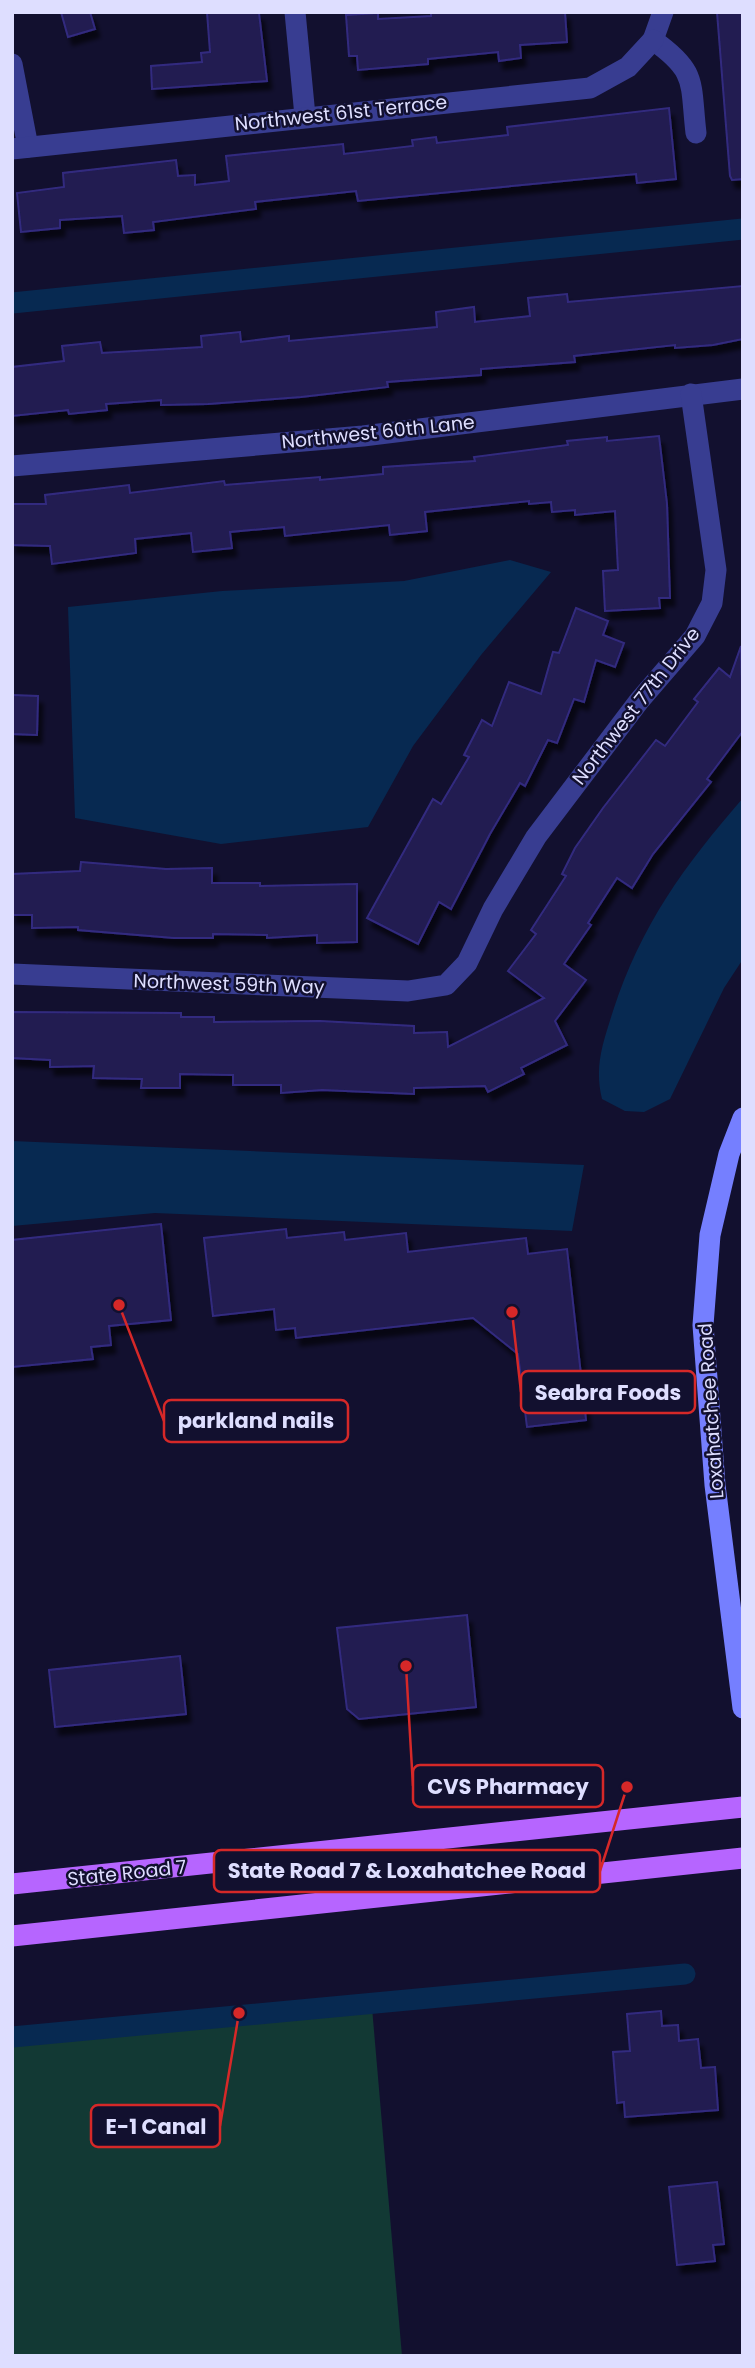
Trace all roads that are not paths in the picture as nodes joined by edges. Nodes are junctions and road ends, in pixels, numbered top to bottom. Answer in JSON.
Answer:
{"nodes":[{"id":1,"x":295,"y":12,"type":"edge"},
{"id":2,"x":663,"y":12,"type":"edge"},
{"id":3,"x":653,"y":40,"type":"junction"},
{"id":4,"x":12,"y":64,"type":"edge"},
{"id":5,"x":306,"y":116,"type":"junction"},
{"id":6,"x":696,"y":134,"type":"dead end"},
{"id":7,"x":20,"y":148,"type":"edge"},
{"id":8,"x":743,"y":389,"type":"edge"},
{"id":9,"x":691,"y":394,"type":"junction"},
{"id":10,"x":12,"y":466,"type":"edge"},
{"id":11,"x":12,"y":974,"type":"edge"},
{"id":12,"x":446,"y":985,"type":"joint"},
{"id":13,"x":743,"y":1118,"type":"edge"},
{"id":14,"x":743,"y":1708,"type":"edge"},
{"id":15,"x":743,"y":1807,"type":"edge"},
{"id":16,"x":743,"y":1858,"type":"edge"},
{"id":17,"x":12,"y":1885,"type":"edge"},
{"id":18,"x":12,"y":1936,"type":"edge"}],
"edges":[{"from":1,"to":5,"type":"street"},
{"from":2,"to":3,"type":"street"},
{"from":3,"to":5,"type":"street","name":"Northwest 61st Terrace"},
{"from":3,"to":6,"type":"street"},
{"from":4,"to":7,"type":"street"},
{"from":5,"to":7,"type":"street","name":"Northwest 61st Terrace"},
{"from":8,"to":9,"type":"street","name":"Northwest 60th Lane"},
{"from":9,"to":10,"type":"street","name":"Northwest 60th Lane"},
{"from":9,"to":12,"type":"street","name":"Northwest 77th Drive"},
{"from":11,"to":12,"type":"street","name":"Northwest 59th Way"},
{"from":13,"to":14,"type":"main road","name":"Loxahatchee Road"},
{"from":15,"to":17,"type":"main road","name":"State Road 7"},
{"from":16,"to":18,"type":"main road"}]}
